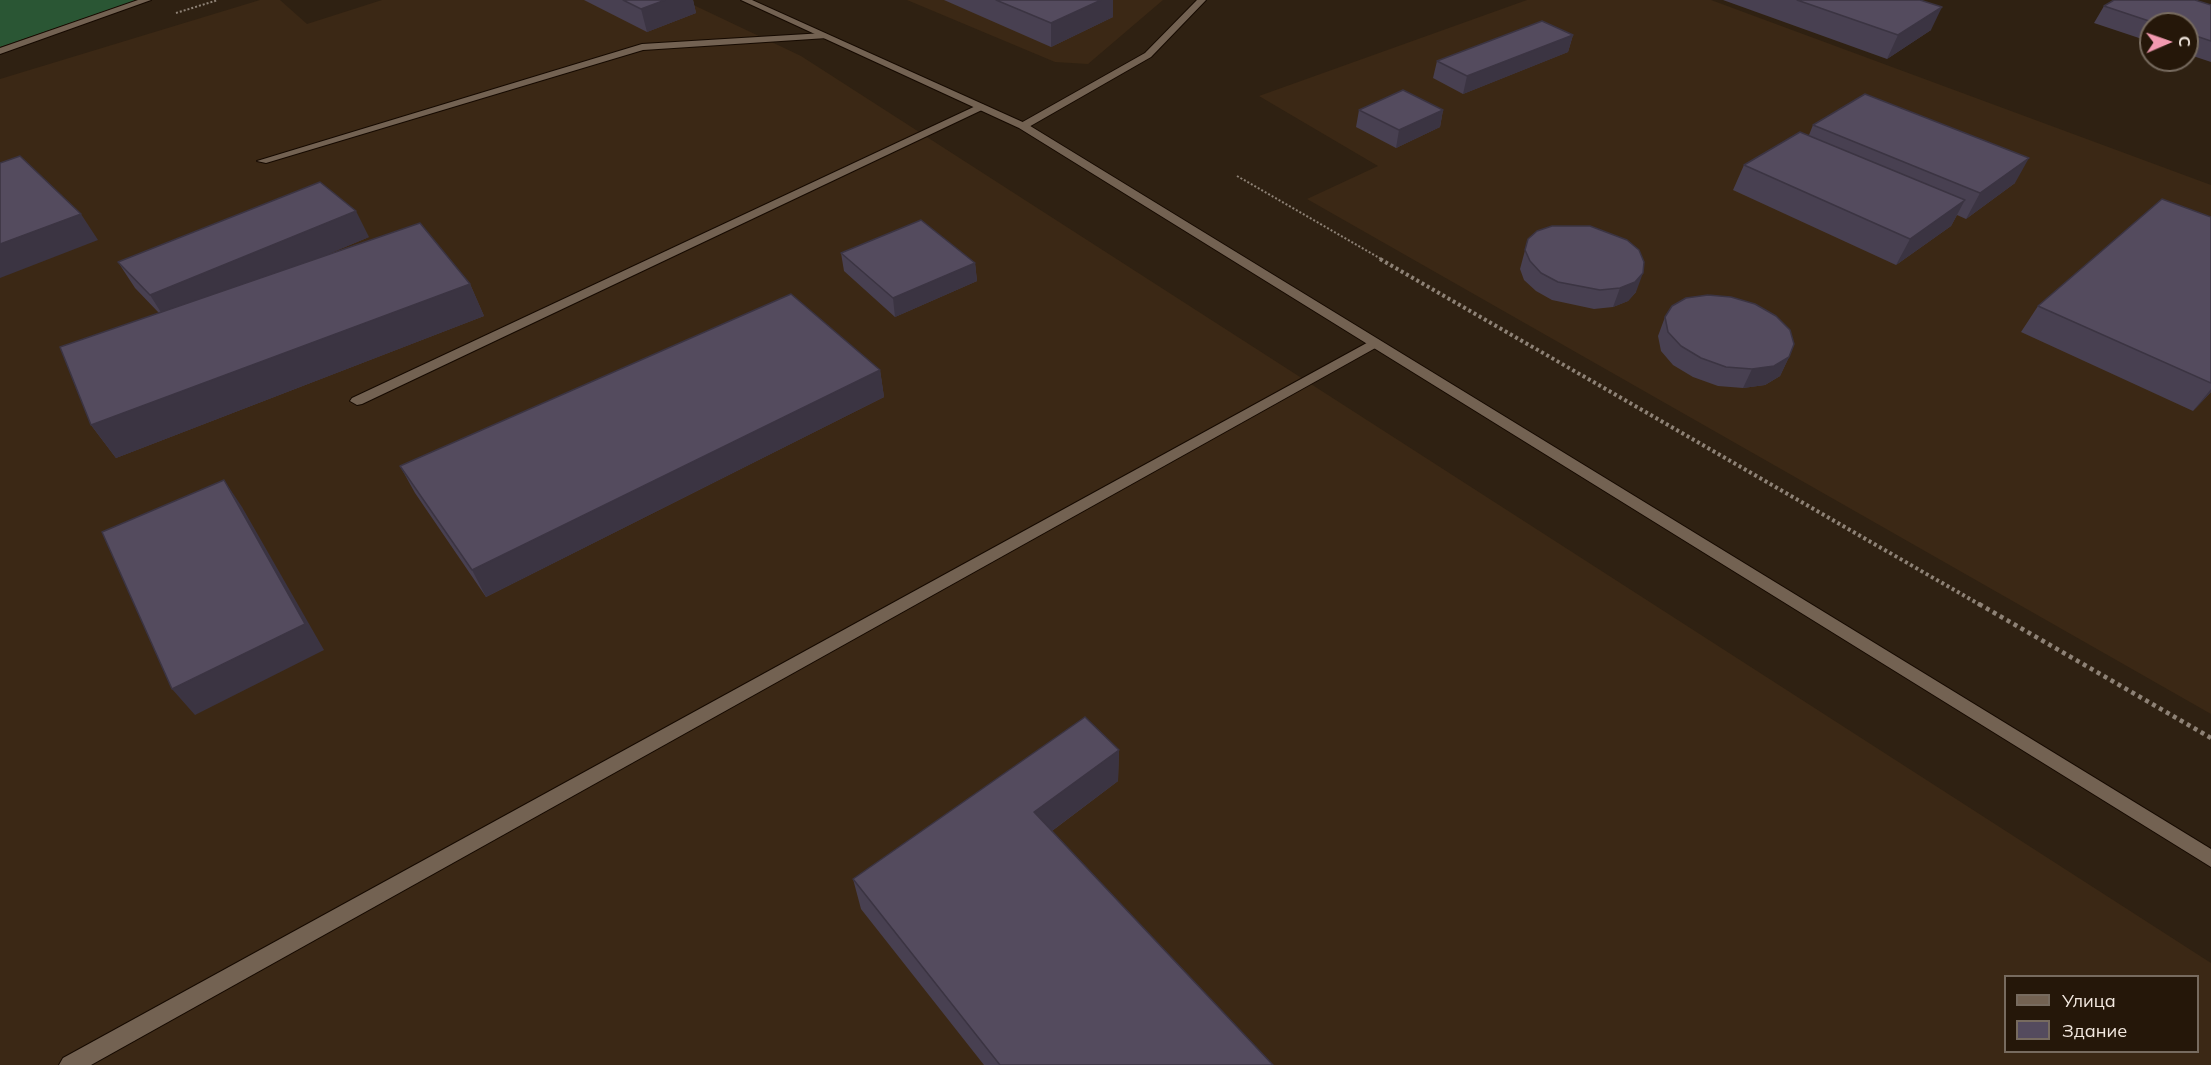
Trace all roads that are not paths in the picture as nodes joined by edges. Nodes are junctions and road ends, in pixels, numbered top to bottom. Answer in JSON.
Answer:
{"nodes":[{"id":1,"x":147,"y":0,"type":"edge"},
{"id":2,"x":745,"y":0,"type":"edge"},
{"id":3,"x":1202,"y":0,"type":"edge"},
{"id":4,"x":824,"y":36,"type":"junction"},
{"id":5,"x":0,"y":51,"type":"edge"},
{"id":6,"x":980,"y":107,"type":"junction"},
{"id":7,"x":1023,"y":126,"type":"junction"},
{"id":8,"x":262,"y":161,"type":"dead end"},
{"id":9,"x":1374,"y":343,"type":"junction"},
{"id":10,"x":357,"y":401,"type":"dead end"},
{"id":11,"x":2211,"y":859,"type":"edge"},
{"id":12,"x":70,"y":1065,"type":"edge"}],
"edges":[{"from":1,"to":5,"type":"street"},
{"from":2,"to":4,"type":"street"},
{"from":3,"to":7,"type":"street"},
{"from":4,"to":6,"type":"street"},
{"from":4,"to":8,"type":"street"},
{"from":6,"to":7,"type":"street"},
{"from":6,"to":10,"type":"street"},
{"from":7,"to":9,"type":"street"},
{"from":9,"to":11,"type":"street"},
{"from":9,"to":12,"type":"street"}]}
